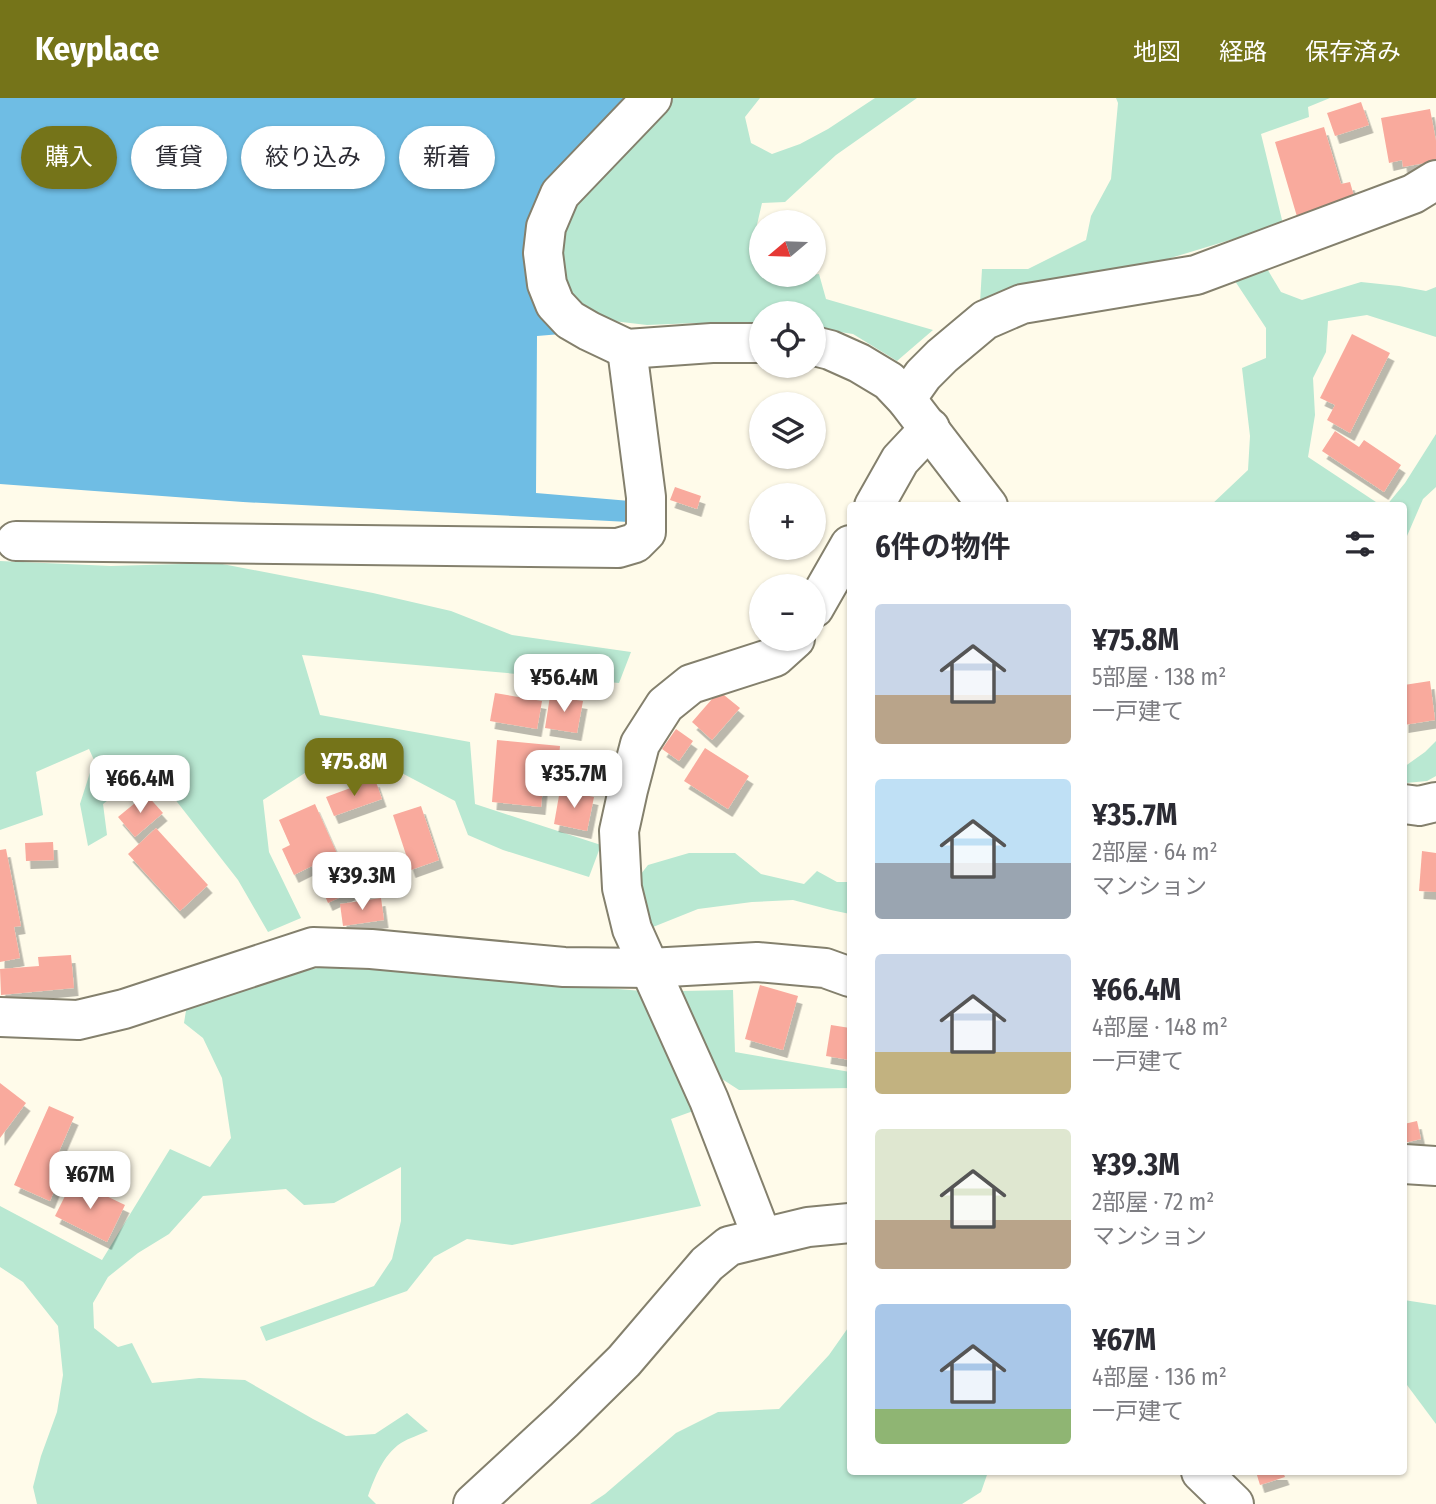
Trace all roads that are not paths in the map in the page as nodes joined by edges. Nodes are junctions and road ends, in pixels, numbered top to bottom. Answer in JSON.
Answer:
{"nodes":[{"id":1,"x":652,"y":98,"type":"edge"},
{"id":2,"x":1436,"y":180,"type":"edge"},
{"id":3,"x":749,"y":343,"type":"edge"},
{"id":4,"x":627,"y":349,"type":"junction"},
{"id":5,"x":826,"y":349,"type":"edge"},
{"id":6,"x":906,"y":398,"type":"junction"},
{"id":7,"x":930,"y":428,"type":"junction"},
{"id":8,"x":876,"y":502,"type":"edge"},
{"id":9,"x":985,"y":502,"type":"edge"},
{"id":10,"x":16,"y":541,"type":"dead end"},
{"id":11,"x":847,"y":550,"type":"edge"},
{"id":12,"x":826,"y":587,"type":"edge"},
{"id":13,"x":782,"y":651,"type":"edge"},
{"id":14,"x":1436,"y":802,"type":"edge"},
{"id":15,"x":1407,"y":804,"type":"edge"},
{"id":16,"x":650,"y":968,"type":"junction"},
{"id":17,"x":847,"y":976,"type":"edge"},
{"id":18,"x":0,"y":1017,"type":"edge"},
{"id":19,"x":1407,"y":1164,"type":"edge"},
{"id":20,"x":1436,"y":1167,"type":"edge"},
{"id":21,"x":847,"y":1223,"type":"edge"},
{"id":22,"x":762,"y":1237,"type":"junction"},
{"id":23,"x":1204,"y":1475,"type":"edge"},
{"id":24,"x":473,"y":1504,"type":"edge"},
{"id":25,"x":1234,"y":1504,"type":"edge"}],
"edges":[{"from":1,"to":4,"type":"street"},
{"from":2,"to":6,"type":"street"},
{"from":3,"to":4,"type":"street"},
{"from":4,"to":10,"type":"street"},
{"from":5,"to":6,"type":"street"},
{"from":6,"to":7,"type":"street"},
{"from":7,"to":8,"type":"street"},
{"from":7,"to":9,"type":"street"},
{"from":11,"to":12,"type":"street"},
{"from":13,"to":16,"type":"street"},
{"from":14,"to":15,"type":"street"},
{"from":16,"to":17,"type":"street"},
{"from":16,"to":18,"type":"street"},
{"from":16,"to":22,"type":"street"},
{"from":19,"to":20,"type":"street"},
{"from":21,"to":22,"type":"street"},
{"from":22,"to":24,"type":"street"},
{"from":23,"to":25,"type":"street"}]}
